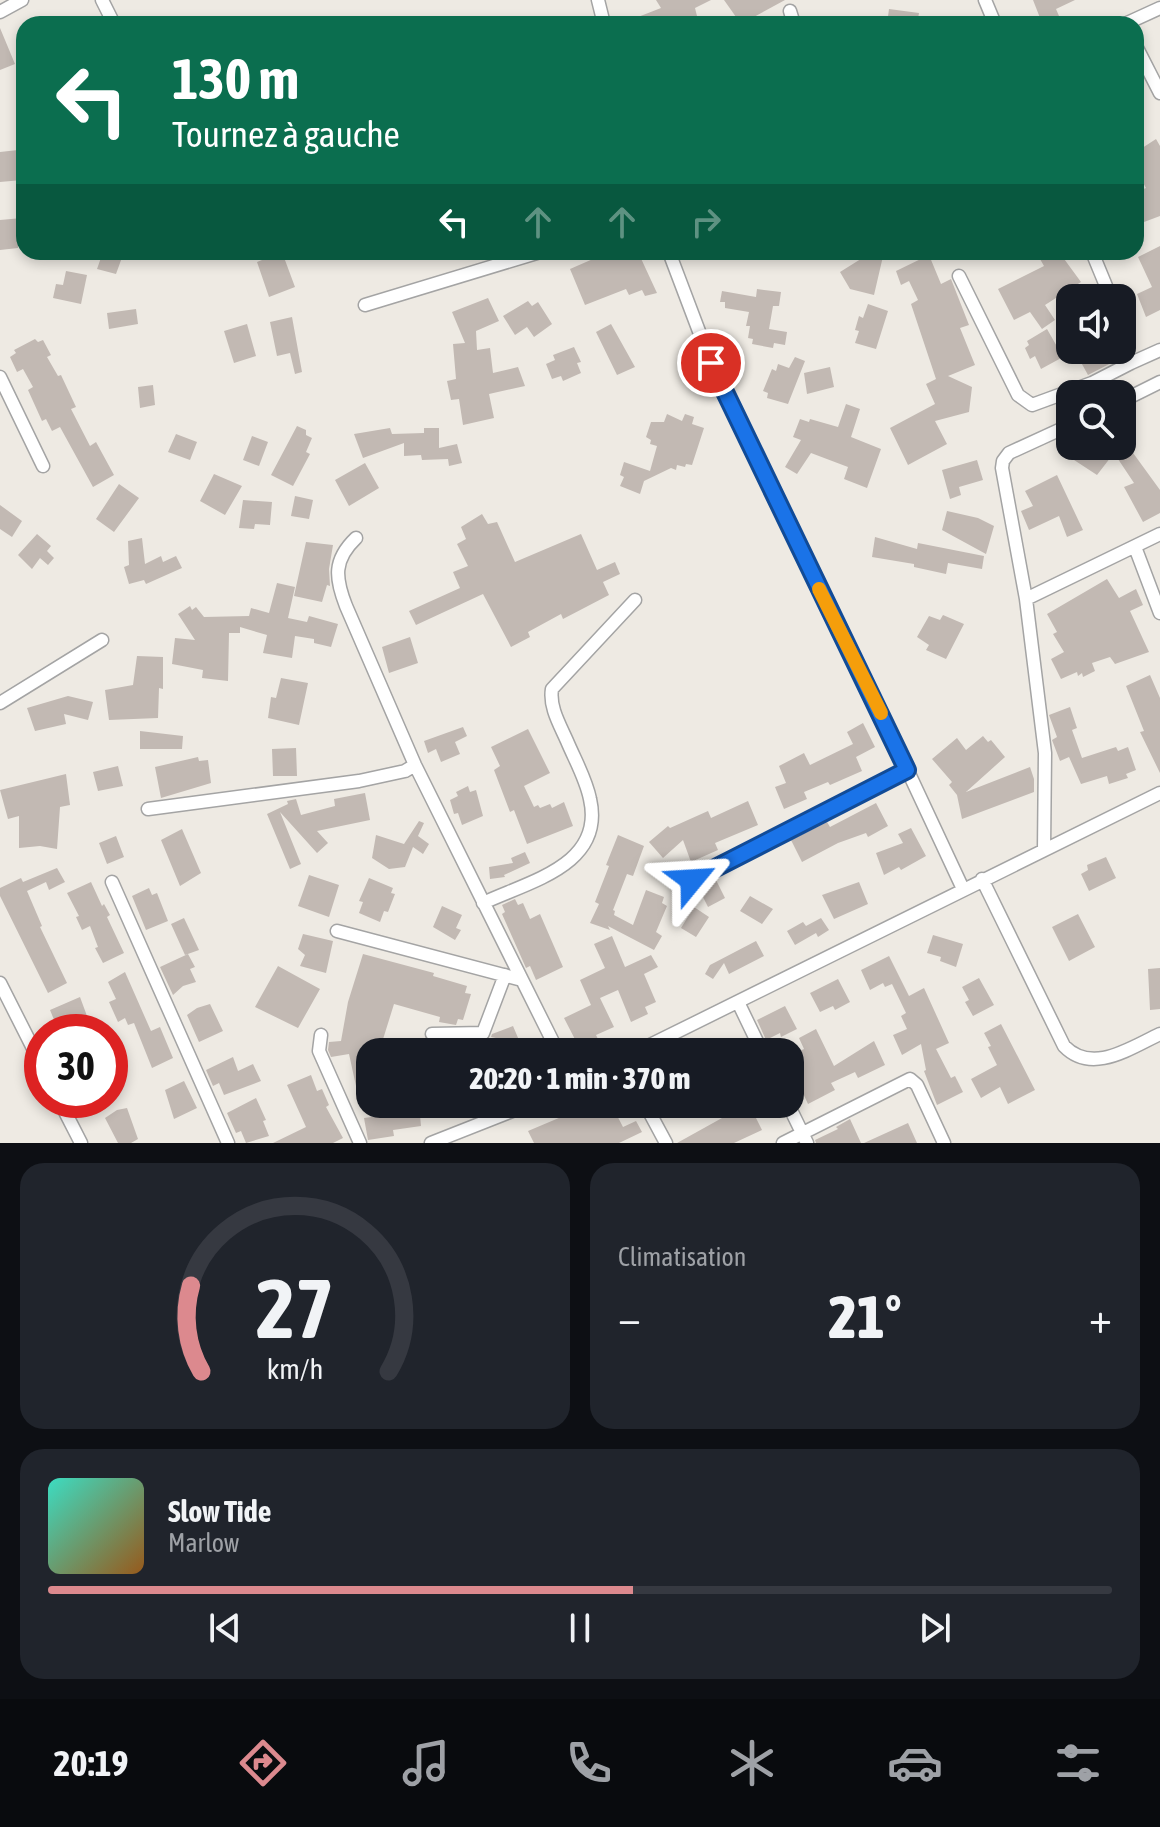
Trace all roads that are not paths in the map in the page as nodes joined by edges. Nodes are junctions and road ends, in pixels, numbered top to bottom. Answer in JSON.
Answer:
{"nodes":[{"id":1,"x":22,"y":0,"type":"edge"},
{"id":2,"x":0,"y":12,"type":"edge"},
{"id":3,"x":1144,"y":62,"type":"edge"},
{"id":4,"x":1160,"y":93,"type":"edge"},
{"id":5,"x":514,"y":260,"type":"edge"},
{"id":6,"x":672,"y":260,"type":"edge"},
{"id":7,"x":1095,"y":260,"type":"edge"},
{"id":8,"x":959,"y":276,"type":"dead end"},
{"id":9,"x":1105,"y":284,"type":"edge"},
{"id":10,"x":365,"y":305,"type":"dead end"},
{"id":11,"x":1160,"y":350,"type":"edge"},
{"id":12,"x":1136,"y":361,"type":"edge"},
{"id":13,"x":1129,"y":364,"type":"edge"},
{"id":14,"x":0,"y":377,"type":"edge"},
{"id":15,"x":1160,"y":382,"type":"edge"},
{"id":16,"x":1136,"y":394,"type":"edge"},
{"id":17,"x":1056,"y":431,"type":"edge"},
{"id":18,"x":43,"y":466,"type":"dead end"},
{"id":19,"x":1160,"y":534,"type":"edge"},
{"id":20,"x":356,"y":538,"type":"dead end"},
{"id":21,"x":1135,"y":547,"type":"junction"},
{"id":22,"x":1026,"y":599,"type":"junction"},
{"id":23,"x":635,"y":600,"type":"dead end"},
{"id":24,"x":1160,"y":613,"type":"edge"},
{"id":25,"x":102,"y":640,"type":"dead end"},
{"id":26,"x":0,"y":703,"type":"edge"},
{"id":27,"x":415,"y":765,"type":"junction"},
{"id":28,"x":907,"y":770,"type":"junction"},
{"id":29,"x":1160,"y":793,"type":"edge"},
{"id":30,"x":148,"y":809,"type":"dead end"},
{"id":31,"x":1044,"y":850,"type":"junction"},
{"id":32,"x":982,"y":879,"type":"junction"},
{"id":33,"x":692,"y":880,"type":"dead end"},
{"id":34,"x":112,"y":882,"type":"dead end"},
{"id":35,"x":963,"y":889,"type":"junction"},
{"id":36,"x":483,"y":903,"type":"junction"},
{"id":37,"x":337,"y":931,"type":"dead end"},
{"id":38,"x":505,"y":975,"type":"junction"},
{"id":39,"x":522,"y":980,"type":"junction"},
{"id":40,"x":0,"y":983,"type":"edge"},
{"id":41,"x":738,"y":1002,"type":"junction"},
{"id":42,"x":24,"y":1030,"type":"edge"},
{"id":43,"x":432,"y":1034,"type":"dead end"},
{"id":44,"x":1160,"y":1034,"type":"edge"},
{"id":45,"x":321,"y":1035,"type":"dead end"},
{"id":46,"x":551,"y":1038,"type":"edge"},
{"id":47,"x":665,"y":1038,"type":"edge"},
{"id":48,"x":755,"y":1038,"type":"edge"},
{"id":49,"x":68,"y":1118,"type":"edge"},
{"id":50,"x":494,"y":1118,"type":"edge"},
{"id":51,"x":653,"y":1118,"type":"edge"},
{"id":52,"x":795,"y":1118,"type":"edge"},
{"id":53,"x":805,"y":1138,"type":"edge"},
{"id":54,"x":81,"y":1143,"type":"edge"},
{"id":55,"x":228,"y":1143,"type":"edge"},
{"id":56,"x":360,"y":1143,"type":"edge"},
{"id":57,"x":431,"y":1143,"type":"edge"},
{"id":58,"x":666,"y":1143,"type":"edge"},
{"id":59,"x":783,"y":1143,"type":"edge"},
{"id":60,"x":944,"y":1143,"type":"edge"}],
"edges":[{"from":1,"to":2,"type":"street"},
{"from":3,"to":4,"type":"street"},
{"from":5,"to":10,"type":"street"},
{"from":6,"to":28,"type":"street"},
{"from":7,"to":9,"type":"street"},
{"from":8,"to":13,"type":"street"},
{"from":11,"to":12,"type":"street"},
{"from":14,"to":18,"type":"street"},
{"from":15,"to":16,"type":"street"},
{"from":17,"to":22,"type":"street"},
{"from":19,"to":21,"type":"street"},
{"from":20,"to":27,"type":"street"},
{"from":21,"to":22,"type":"street"},
{"from":21,"to":24,"type":"street"},
{"from":22,"to":31,"type":"street"},
{"from":23,"to":36,"type":"street"},
{"from":25,"to":26,"type":"street"},
{"from":27,"to":30,"type":"street"},
{"from":27,"to":36,"type":"street"},
{"from":28,"to":33,"type":"street"},
{"from":28,"to":35,"type":"street"},
{"from":29,"to":31,"type":"street"},
{"from":31,"to":32,"type":"street"},
{"from":32,"to":35,"type":"street"},
{"from":32,"to":44,"type":"street"},
{"from":34,"to":55,"type":"street"},
{"from":35,"to":41,"type":"street"},
{"from":36,"to":39,"type":"street"},
{"from":37,"to":38,"type":"street"},
{"from":38,"to":39,"type":"street"},
{"from":38,"to":43,"type":"street"},
{"from":39,"to":46,"type":"street"},
{"from":40,"to":42,"type":"street"},
{"from":41,"to":47,"type":"street"},
{"from":41,"to":48,"type":"street"},
{"from":45,"to":56,"type":"street"},
{"from":49,"to":54,"type":"street"},
{"from":50,"to":57,"type":"street"},
{"from":51,"to":58,"type":"street"},
{"from":52,"to":53,"type":"street"},
{"from":53,"to":59,"type":"street"},
{"from":53,"to":60,"type":"street"}]}
